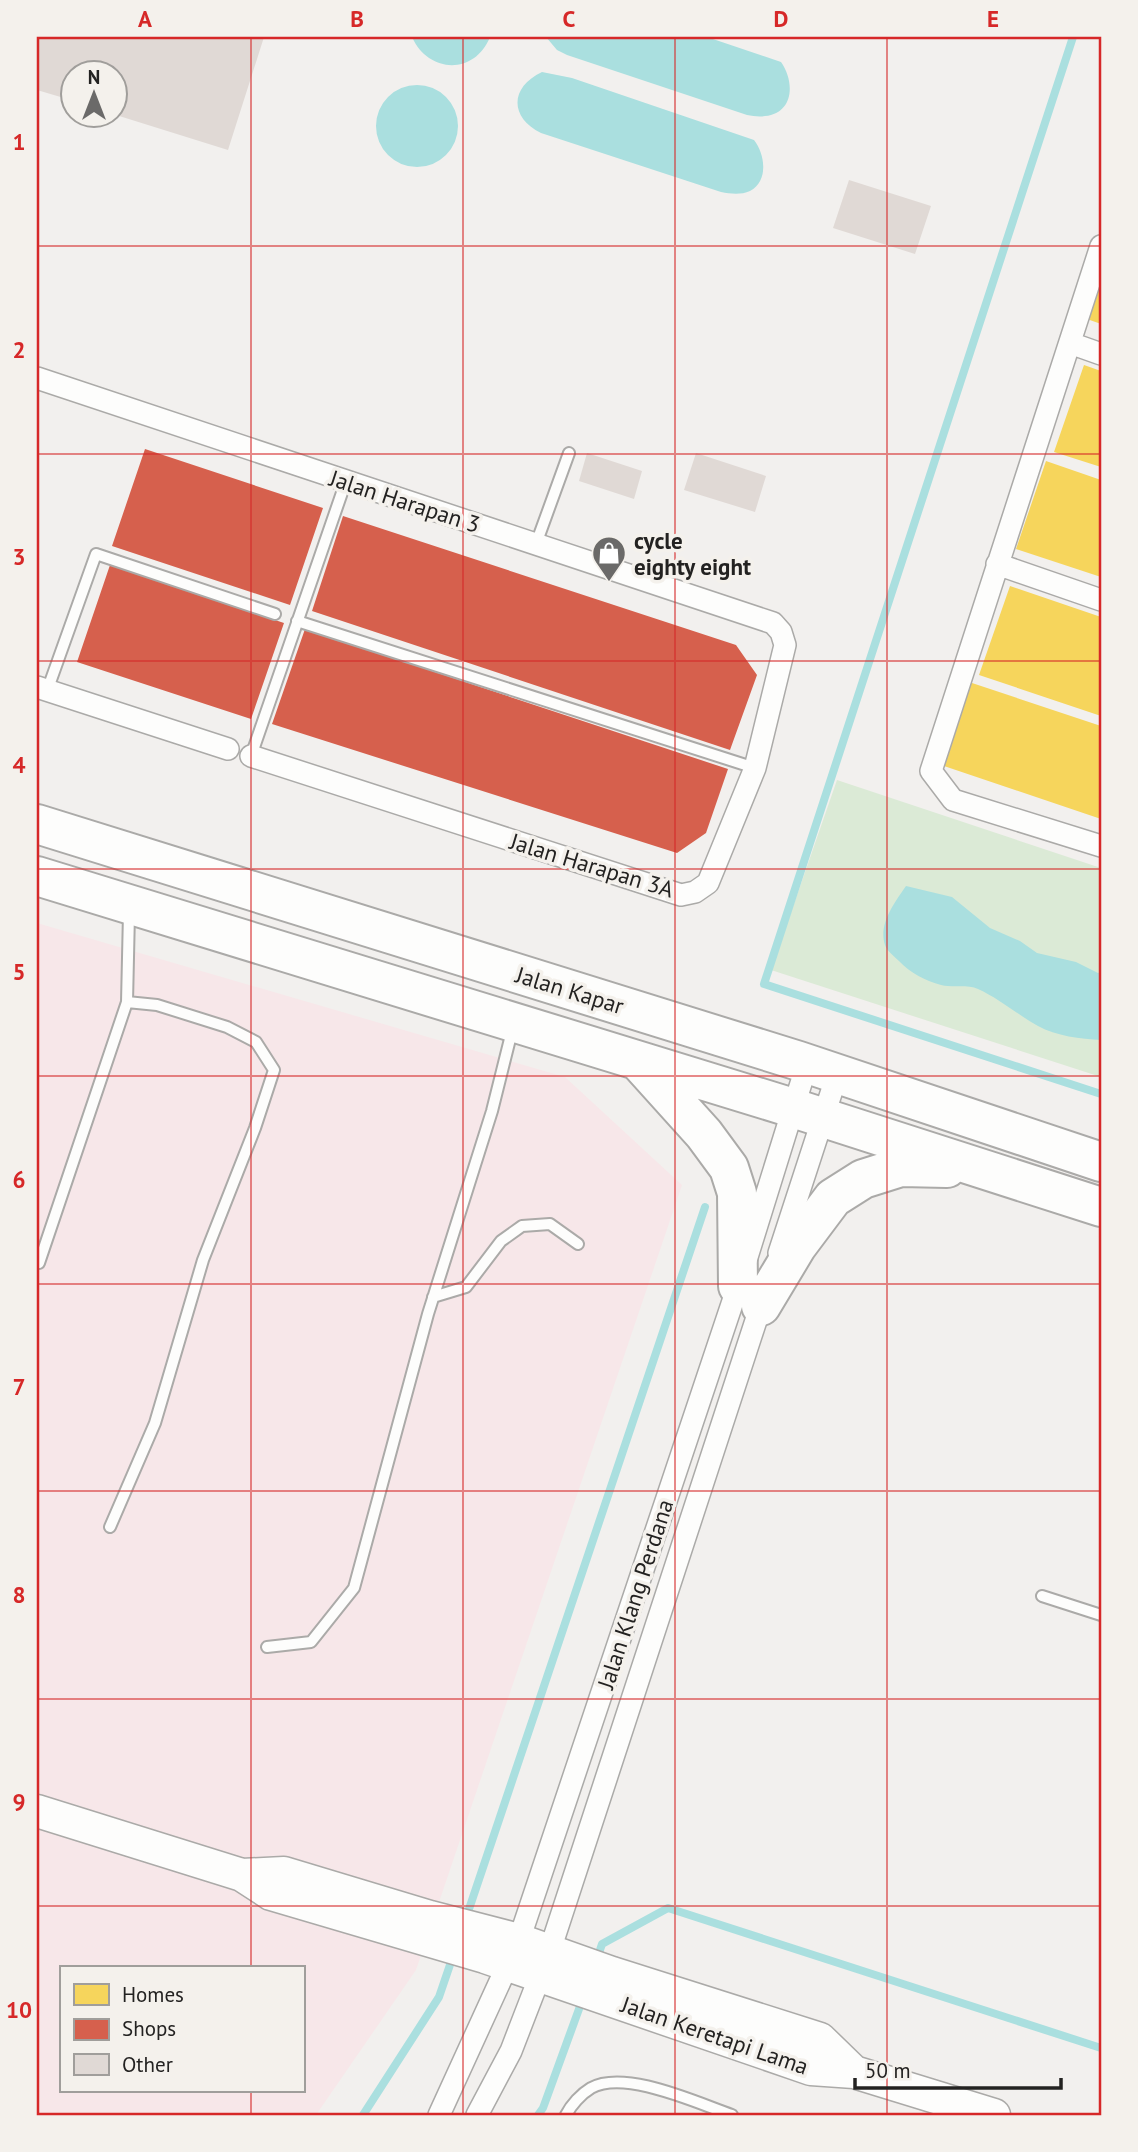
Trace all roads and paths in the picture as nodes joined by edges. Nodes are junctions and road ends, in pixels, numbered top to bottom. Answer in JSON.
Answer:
{"nodes":[{"id":1,"x":1101,"y":246,"type":"edge"},
{"id":2,"x":1070,"y":344,"type":"junction"},
{"id":3,"x":1101,"y":354,"type":"edge"},
{"id":4,"x":37,"y":378,"type":"edge"},
{"id":5,"x":569,"y":453,"type":"dead end"},
{"id":6,"x":346,"y":481,"type":"junction"},
{"id":7,"x":536,"y":544,"type":"junction"},
{"id":8,"x":997,"y":564,"type":"junction"},
{"id":9,"x":1101,"y":600,"type":"edge"},
{"id":10,"x":275,"y":614,"type":"dead end"},
{"id":11,"x":297,"y":621,"type":"junction"},
{"id":12,"x":773,"y":623,"type":"joint"},
{"id":13,"x":42,"y":689,"type":"edge"},
{"id":14,"x":228,"y":749,"type":"dead end"},
{"id":15,"x":251,"y":756,"type":"joint"},
{"id":16,"x":755,"y":768,"type":"junction"},
{"id":17,"x":37,"y":824,"type":"edge"},
{"id":18,"x":1101,"y":846,"type":"edge"},
{"id":19,"x":37,"y":876,"type":"edge"},
{"id":20,"x":129,"y":904,"type":"junction"},
{"id":21,"x":127,"y":1002,"type":"junction"},
{"id":22,"x":514,"y":1023,"type":"junction"},
{"id":23,"x":638,"y":1061,"type":"junction"},
{"id":24,"x":822,"y":1070,"type":"junction"},
{"id":25,"x":808,"y":1113,"type":"junction"},
{"id":26,"x":1101,"y":1162,"type":"edge"},
{"id":27,"x":988,"y":1170,"type":"junction"},
{"id":28,"x":1101,"y":1207,"type":"edge"},
{"id":29,"x":578,"y":1244,"type":"dead end"},
{"id":30,"x":39,"y":1263,"type":"dead end"},
{"id":31,"x":750,"y":1296,"type":"junction"},
{"id":32,"x":433,"y":1297,"type":"junction"},
{"id":33,"x":110,"y":1527,"type":"dead end"},
{"id":34,"x":1042,"y":1596,"type":"dead end"},
{"id":35,"x":1101,"y":1615,"type":"edge"},
{"id":36,"x":267,"y":1647,"type":"dead end"},
{"id":37,"x":37,"y":1811,"type":"edge"},
{"id":38,"x":499,"y":1948,"type":"junction"},
{"id":39,"x":557,"y":1967,"type":"junction"},
{"id":40,"x":727,"y":2114,"type":"edge"},
{"id":41,"x":439,"y":2115,"type":"edge"},
{"id":42,"x":477,"y":2115,"type":"edge"},
{"id":43,"x":566,"y":2115,"type":"edge"},
{"id":44,"x":994,"y":2115,"type":"edge"}],
"edges":[{"from":1,"to":2,"type":"street"},
{"from":2,"to":3,"type":"street"},
{"from":2,"to":8,"type":"street"},
{"from":4,"to":6,"type":"street","name":"Jalan Harapan 3"},
{"from":5,"to":7,"type":"lane"},
{"from":6,"to":7,"type":"street","name":"Jalan Harapan 3"},
{"from":6,"to":11,"type":"lane"},
{"from":7,"to":12,"type":"street","name":"Jalan Harapan 3"},
{"from":8,"to":9,"type":"street"},
{"from":8,"to":18,"type":"street"},
{"from":10,"to":13,"type":"lane"},
{"from":11,"to":15,"type":"lane"},
{"from":11,"to":16,"type":"lane"},
{"from":12,"to":16,"type":"street","name":"Jalan Harapan 3A"},
{"from":13,"to":14,"type":"street"},
{"from":15,"to":16,"type":"street","name":"Jalan Harapan 3A"},
{"from":17,"to":24,"type":"highway","name":"Jalan Kapar"},
{"from":19,"to":20,"type":"highway","name":"Jalan Kapar"},
{"from":20,"to":21,"type":"lane"},
{"from":20,"to":22,"type":"highway","name":"Jalan Kapar"},
{"from":21,"to":30,"type":"lane"},
{"from":21,"to":33,"type":"lane"},
{"from":22,"to":23,"type":"highway","name":"Jalan Kapar"},
{"from":22,"to":32,"type":"lane"},
{"from":23,"to":25,"type":"highway","name":"Jalan Kapar"},
{"from":23,"to":31,"type":"highway"},
{"from":24,"to":25,"type":"street","name":"Jalan Klang Perdana"},
{"from":24,"to":25,"type":"street","name":"Jalan Klang Perdana"},
{"from":24,"to":26,"type":"highway","name":"Jalan Kapar"},
{"from":25,"to":27,"type":"highway","name":"Jalan Kapar"},
{"from":25,"to":31,"type":"street","name":"Jalan Klang Perdana"},
{"from":25,"to":31,"type":"street","name":"Jalan Klang Perdana"},
{"from":27,"to":28,"type":"highway","name":"Jalan Kapar"},
{"from":27,"to":31,"type":"highway"},
{"from":29,"to":32,"type":"lane"},
{"from":31,"to":38,"type":"street","name":"Jalan Klang Perdana"},
{"from":31,"to":39,"type":"street","name":"Jalan Klang Perdana"},
{"from":32,"to":36,"type":"lane"},
{"from":34,"to":35,"type":"lane"},
{"from":37,"to":38,"type":"street","name":"Jalan Keretapi Lama"},
{"from":38,"to":39,"type":"street","name":"Jalan Keretapi Lama"},
{"from":38,"to":41,"type":"street","name":"Jalan Klang Perdana"},
{"from":39,"to":42,"type":"street","name":"Jalan Klang Perdana"},
{"from":39,"to":44,"type":"street","name":"Jalan Keretapi Lama"},
{"from":40,"to":43,"type":"lane"}]}
